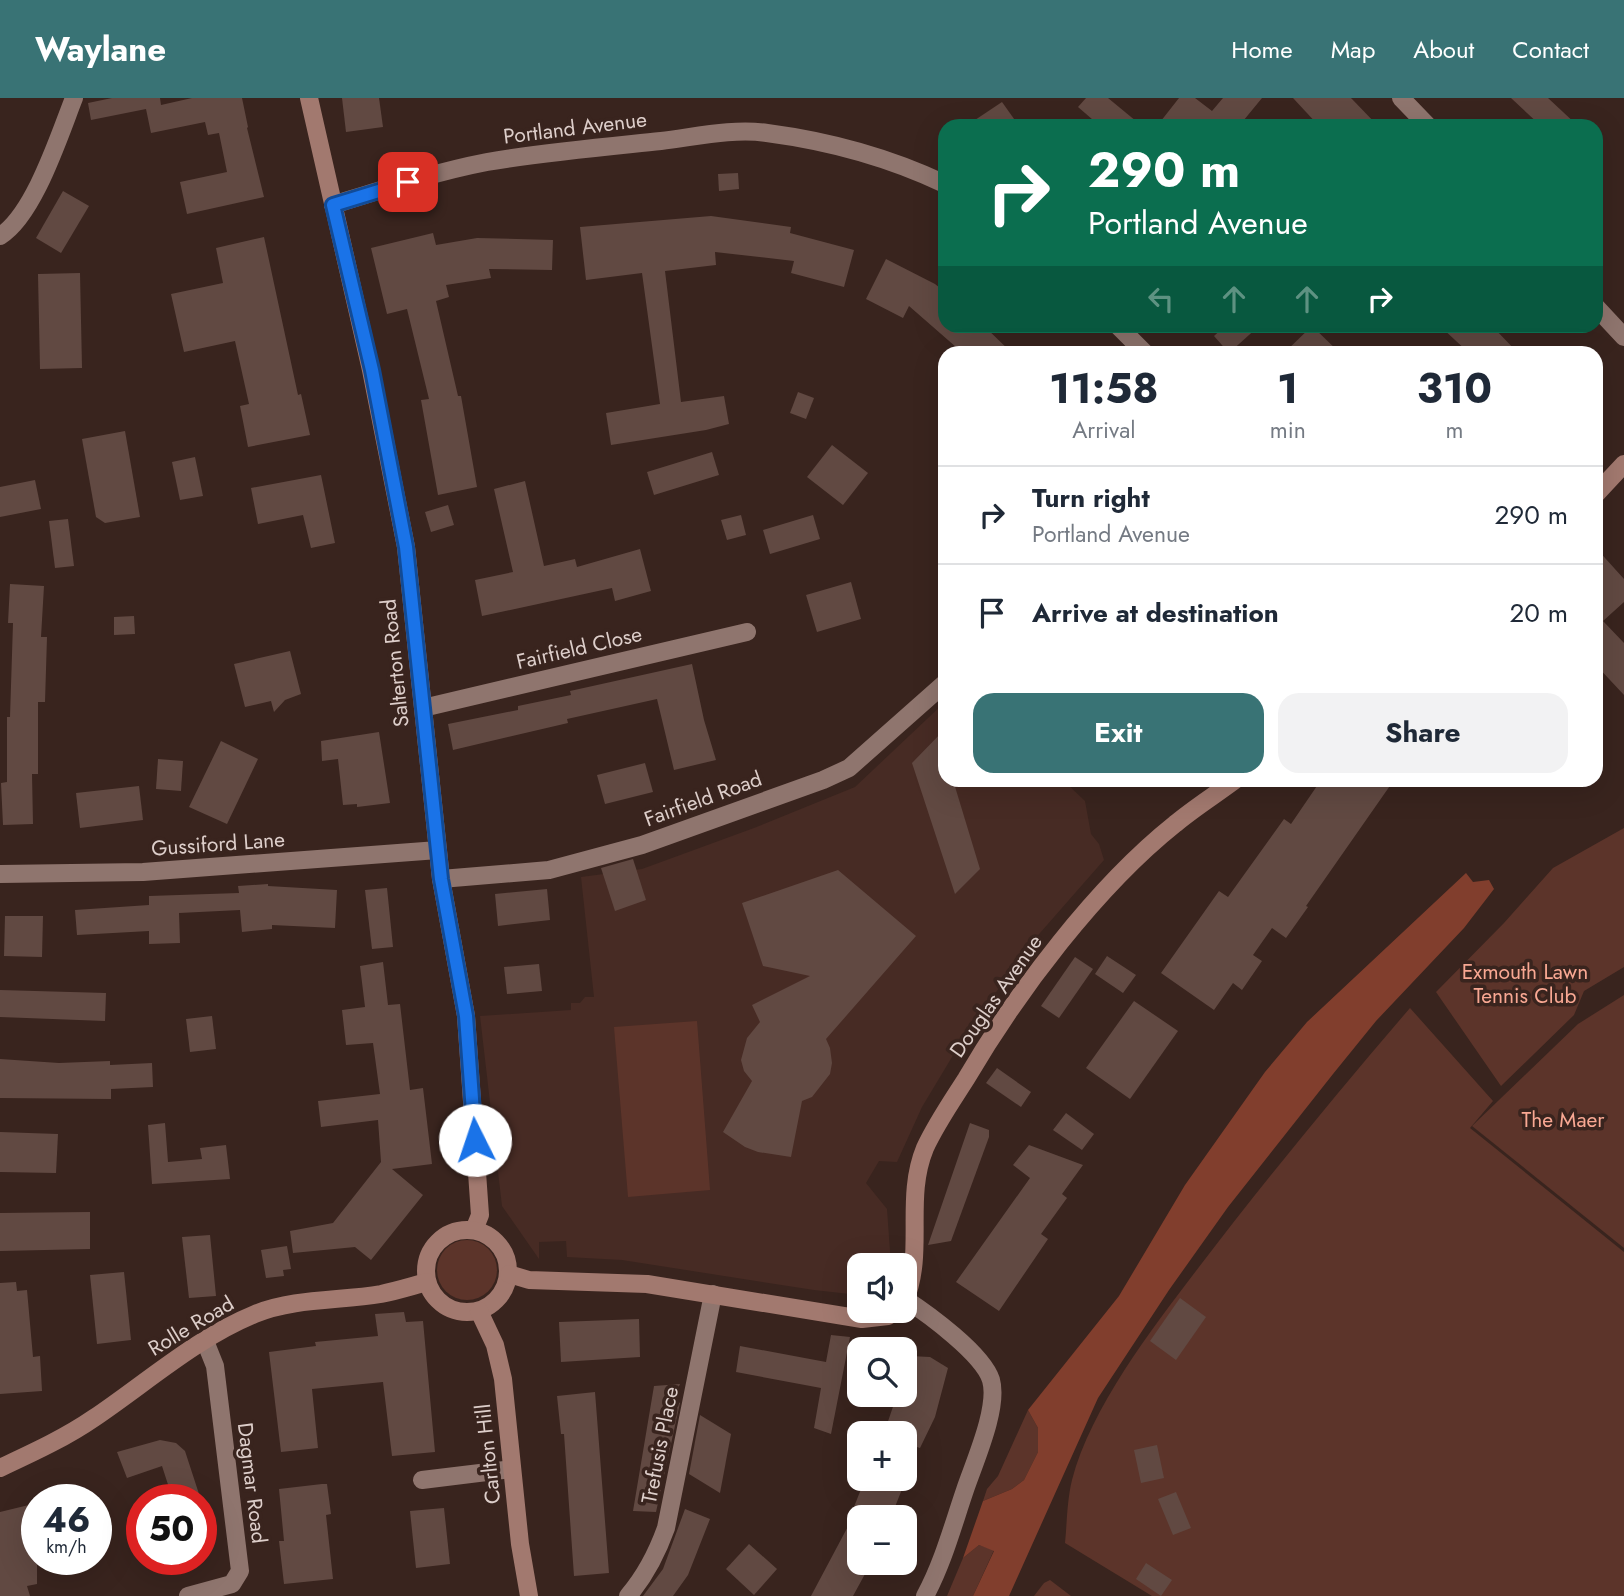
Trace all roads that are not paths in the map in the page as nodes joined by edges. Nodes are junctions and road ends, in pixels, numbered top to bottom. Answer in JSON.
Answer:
{"nodes":[{"id":1,"x":74,"y":98,"type":"edge"},
{"id":2,"x":309,"y":98,"type":"edge"},
{"id":3,"x":1401,"y":98,"type":"edge"},
{"id":4,"x":1421,"y":119,"type":"edge"},
{"id":5,"x":938,"y":181,"type":"edge"},
{"id":6,"x":333,"y":205,"type":"junction"},
{"id":7,"x":0,"y":236,"type":"edge"},
{"id":8,"x":1603,"y":314,"type":"edge"},
{"id":9,"x":1125,"y":333,"type":"edge"},
{"id":10,"x":1624,"y":337,"type":"edge"},
{"id":11,"x":1138,"y":346,"type":"edge"},
{"id":12,"x":1624,"y":464,"type":"edge"},
{"id":13,"x":1603,"y":486,"type":"edge"},
{"id":14,"x":747,"y":632,"type":"dead end"},
{"id":15,"x":938,"y":689,"type":"edge"},
{"id":16,"x":423,"y":709,"type":"junction"},
{"id":17,"x":1225,"y":787,"type":"edge"},
{"id":18,"x":438,"y":850,"type":"junction"},
{"id":19,"x":0,"y":874,"type":"edge"},
{"id":20,"x":441,"y":879,"type":"junction"},
{"id":21,"x":474,"y":1230,"type":"junction"},
{"id":22,"x":914,"y":1253,"type":"edge"},
{"id":23,"x":509,"y":1273,"type":"junction"},
{"id":24,"x":427,"y":1282,"type":"junction"},
{"id":25,"x":713,"y":1294,"type":"junction"},
{"id":26,"x":917,"y":1308,"type":"edge"},
{"id":27,"x":479,"y":1311,"type":"junction"},
{"id":28,"x":847,"y":1316,"type":"edge"},
{"id":29,"x":205,"y":1341,"type":"junction"},
{"id":30,"x":0,"y":1468,"type":"edge"},
{"id":31,"x":512,"y":1469,"type":"junction"},
{"id":32,"x":422,"y":1480,"type":"dead end"},
{"id":33,"x":188,"y":1596,"type":"edge"},
{"id":34,"x":529,"y":1596,"type":"edge"},
{"id":35,"x":628,"y":1596,"type":"edge"},
{"id":36,"x":925,"y":1596,"type":"edge"}],
"edges":[{"from":1,"to":7,"type":"street"},
{"from":2,"to":6,"type":"main road","name":"Salterton Road"},
{"from":3,"to":4,"type":"street"},
{"from":5,"to":6,"type":"street","name":"Portland Avenue"},
{"from":6,"to":16,"type":"main road","name":"Salterton Road"},
{"from":8,"to":10,"type":"street"},
{"from":9,"to":11,"type":"street"},
{"from":12,"to":13,"type":"main road"},
{"from":14,"to":16,"type":"street","name":"Fairfield Close"},
{"from":15,"to":20,"type":"street","name":"Fairfield Road"},
{"from":16,"to":18,"type":"main road","name":"Salterton Road"},
{"from":17,"to":22,"type":"main road","name":"Douglas Avenue"},
{"from":18,"to":19,"type":"street","name":"Gussiford Lane"},
{"from":18,"to":20,"type":"main road","name":"Salterton Road"},
{"from":20,"to":21,"type":"main road","name":"Salterton Road"},
{"from":21,"to":23,"type":"main road"},
{"from":21,"to":24,"type":"main road"},
{"from":23,"to":25,"type":"main road"},
{"from":23,"to":27,"type":"main road"},
{"from":24,"to":27,"type":"main road"},
{"from":24,"to":29,"type":"main road","name":"Rolle Road"},
{"from":25,"to":28,"type":"main road"},
{"from":25,"to":35,"type":"street","name":"Trefusis Place"},
{"from":26,"to":36,"type":"street"},
{"from":27,"to":31,"type":"main road","name":"Carlton Hill"},
{"from":29,"to":30,"type":"main road","name":"Rolle Road"},
{"from":29,"to":33,"type":"street","name":"Dagmar Road"},
{"from":31,"to":32,"type":"street"},
{"from":31,"to":34,"type":"main road","name":"Carlton Hill"}]}
